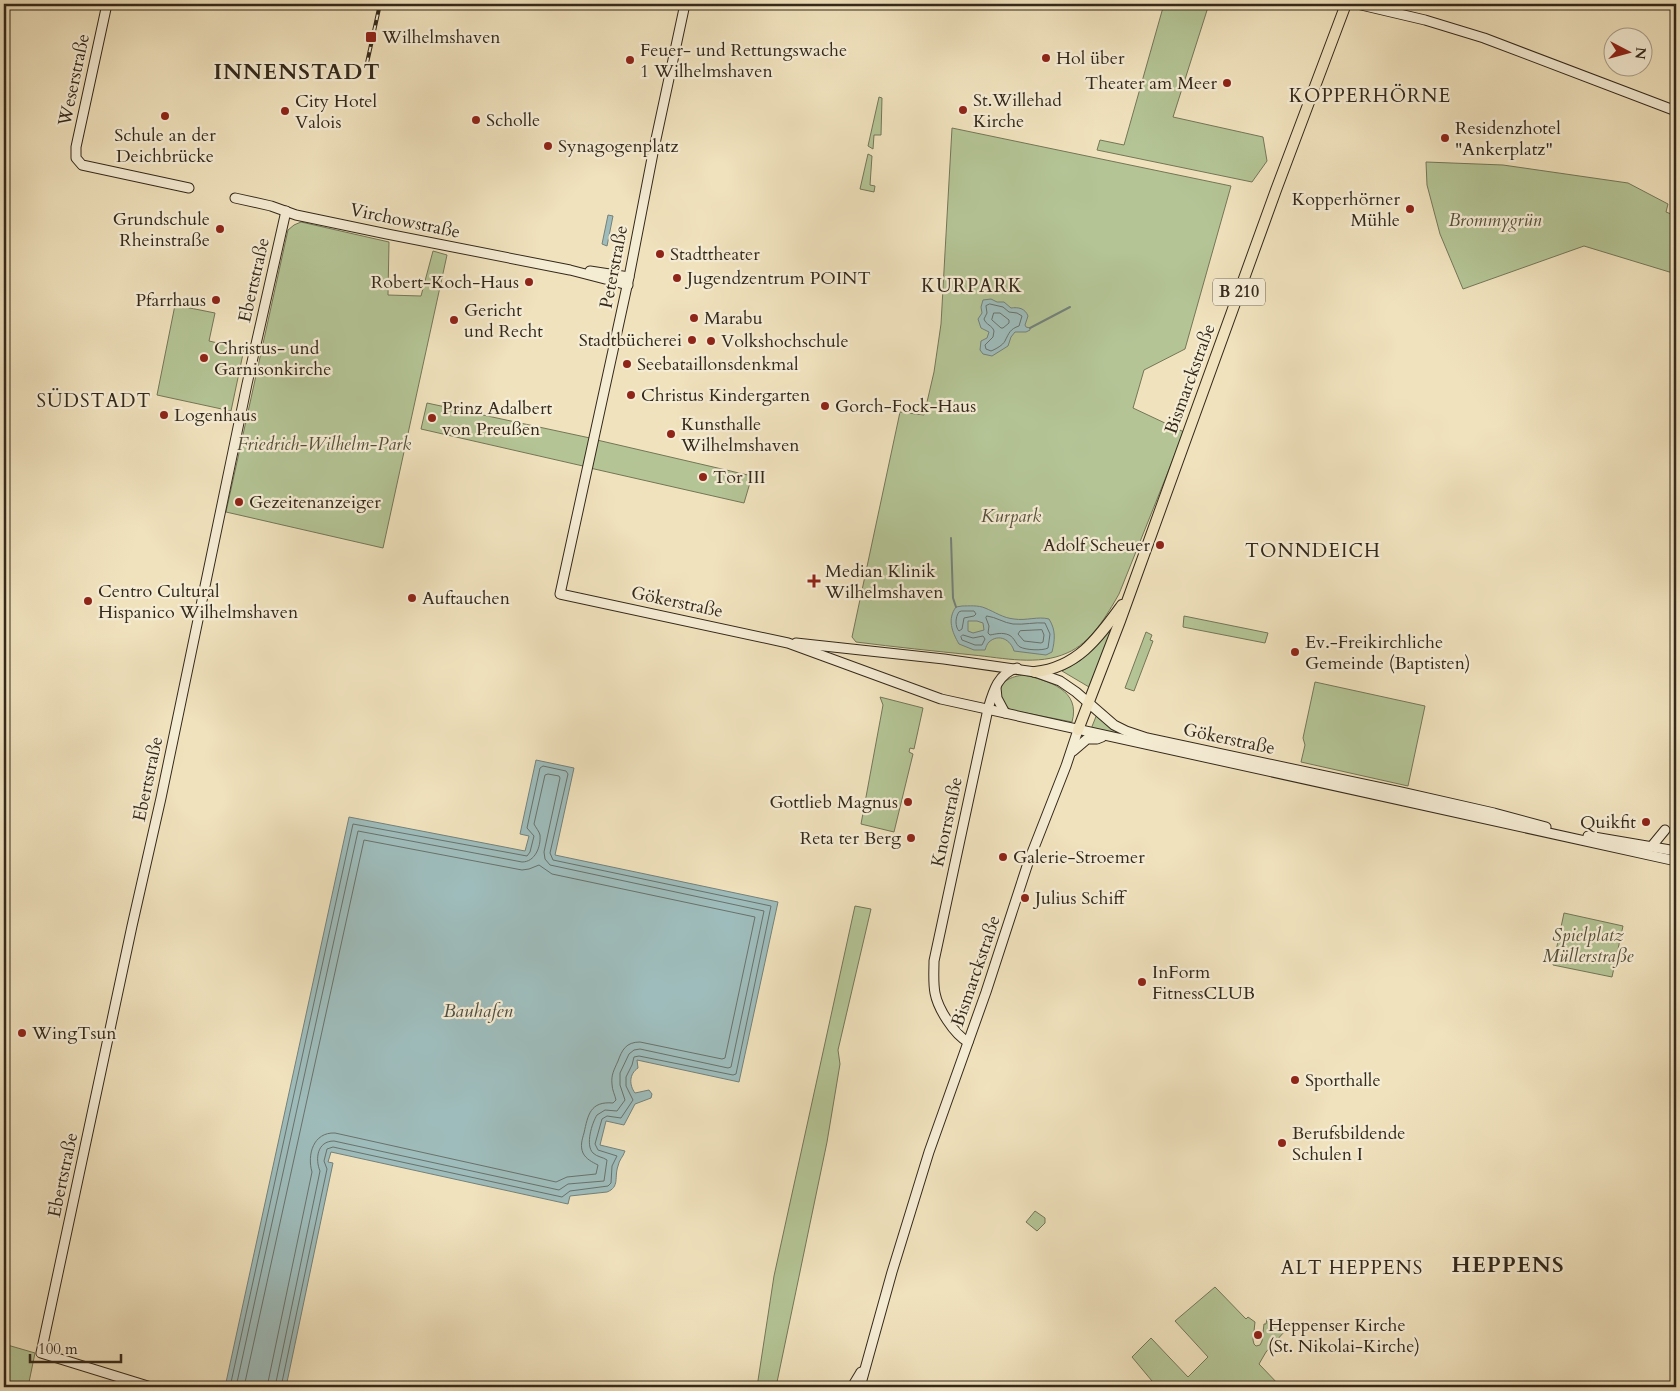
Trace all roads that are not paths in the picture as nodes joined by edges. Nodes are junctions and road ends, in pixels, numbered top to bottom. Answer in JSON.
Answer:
{"nodes":[{"id":1,"x":107,"y":4,"type":"edge"},
{"id":2,"x":685,"y":4,"type":"edge"},
{"id":3,"x":1346,"y":4,"type":"edge"},
{"id":4,"x":1357,"y":4,"type":"edge"},
{"id":5,"x":1676,"y":111,"type":"edge"},
{"id":6,"x":189,"y":188,"type":"dead end"},
{"id":7,"x":235,"y":198,"type":"dead end"},
{"id":8,"x":286,"y":211,"type":"junction"},
{"id":9,"x":629,"y":281,"type":"junction"},
{"id":10,"x":560,"y":594,"type":"joint"},
{"id":11,"x":1128,"y":596,"type":"junction"},
{"id":12,"x":788,"y":643,"type":"junction"},
{"id":13,"x":1017,"y":668,"type":"junction"},
{"id":14,"x":1035,"y":672,"type":"junction"},
{"id":15,"x":996,"y":685,"type":"junction"},
{"id":16,"x":1088,"y":702,"type":"junction"},
{"id":17,"x":988,"y":709,"type":"junction"},
{"id":18,"x":1005,"y":713,"type":"junction"},
{"id":19,"x":1078,"y":730,"type":"junction"},
{"id":20,"x":1105,"y":736,"type":"junction"},
{"id":21,"x":1071,"y":753,"type":"junction"},
{"id":22,"x":1665,"y":830,"type":"dead end"},
{"id":23,"x":1651,"y":846,"type":"junction"},
{"id":24,"x":1676,"y":851,"type":"edge"},
{"id":25,"x":1676,"y":861,"type":"edge"},
{"id":26,"x":968,"y":1042,"type":"junction"},
{"id":27,"x":867,"y":1361,"type":"junction"},
{"id":28,"x":152,"y":1387,"type":"edge"},
{"id":29,"x":852,"y":1387,"type":"edge"},
{"id":30,"x":860,"y":1387,"type":"edge"}],
"edges":[{"from":1,"to":6,"type":"main road","name":"Weserstraße"},
{"from":2,"to":9,"type":"main road","name":"Peterstraße"},
{"from":3,"to":11,"type":"main road","name":"Bismarckstraße","number":"B 210"},
{"from":4,"to":5,"type":"main road"},
{"from":7,"to":8,"type":"main road","name":"Virchowstraße"},
{"from":8,"to":9,"type":"main road","name":"Virchowstraße"},
{"from":8,"to":28,"type":"main road","name":"Ebertstraße"},
{"from":9,"to":10,"type":"main road","name":"Peterstraße"},
{"from":10,"to":12,"type":"main road","name":"Gökerstraße"},
{"from":11,"to":14,"type":"main road","name":"Bismarckstraße","number":"B 210"},
{"from":11,"to":16,"type":"main road","name":"Bismarckstraße","number":"B 210"},
{"from":12,"to":13,"type":"main road","name":"Gökerstraße"},
{"from":12,"to":17,"type":"main road","name":"Gökerstraße"},
{"from":13,"to":14,"type":"main road","name":"Gökerstraße"},
{"from":13,"to":15,"type":"main road"},
{"from":14,"to":16,"type":"main road","name":"Gökerstraße"},
{"from":15,"to":17,"type":"main road","name":"Knorrstraße"},
{"from":15,"to":18,"type":"main road"},
{"from":16,"to":19,"type":"main road","name":"Bismarckstraße","number":"B 210"},
{"from":16,"to":23,"type":"main road","name":"Gökerstraße"},
{"from":17,"to":18,"type":"main road","name":"Gökerstraße"},
{"from":17,"to":26,"type":"main road","name":"Knorrstraße"},
{"from":18,"to":19,"type":"main road","name":"Gökerstraße"},
{"from":19,"to":20,"type":"main road","name":"Gökerstraße"},
{"from":19,"to":21,"type":"main road","name":"Bismarckstraße"},
{"from":20,"to":21,"type":"main road"},
{"from":20,"to":25,"type":"main road","name":"Gökerstraße"},
{"from":21,"to":26,"type":"main road","name":"Bismarckstraße"},
{"from":22,"to":23,"type":"main road"},
{"from":23,"to":24,"type":"main road","name":"Gökerstraße"},
{"from":26,"to":27,"type":"main road","name":"Bismarckstraße"},
{"from":27,"to":29,"type":"main road","name":"Bismarckstraße"},
{"from":27,"to":30,"type":"main road","name":"Bismarckstraße"}]}
